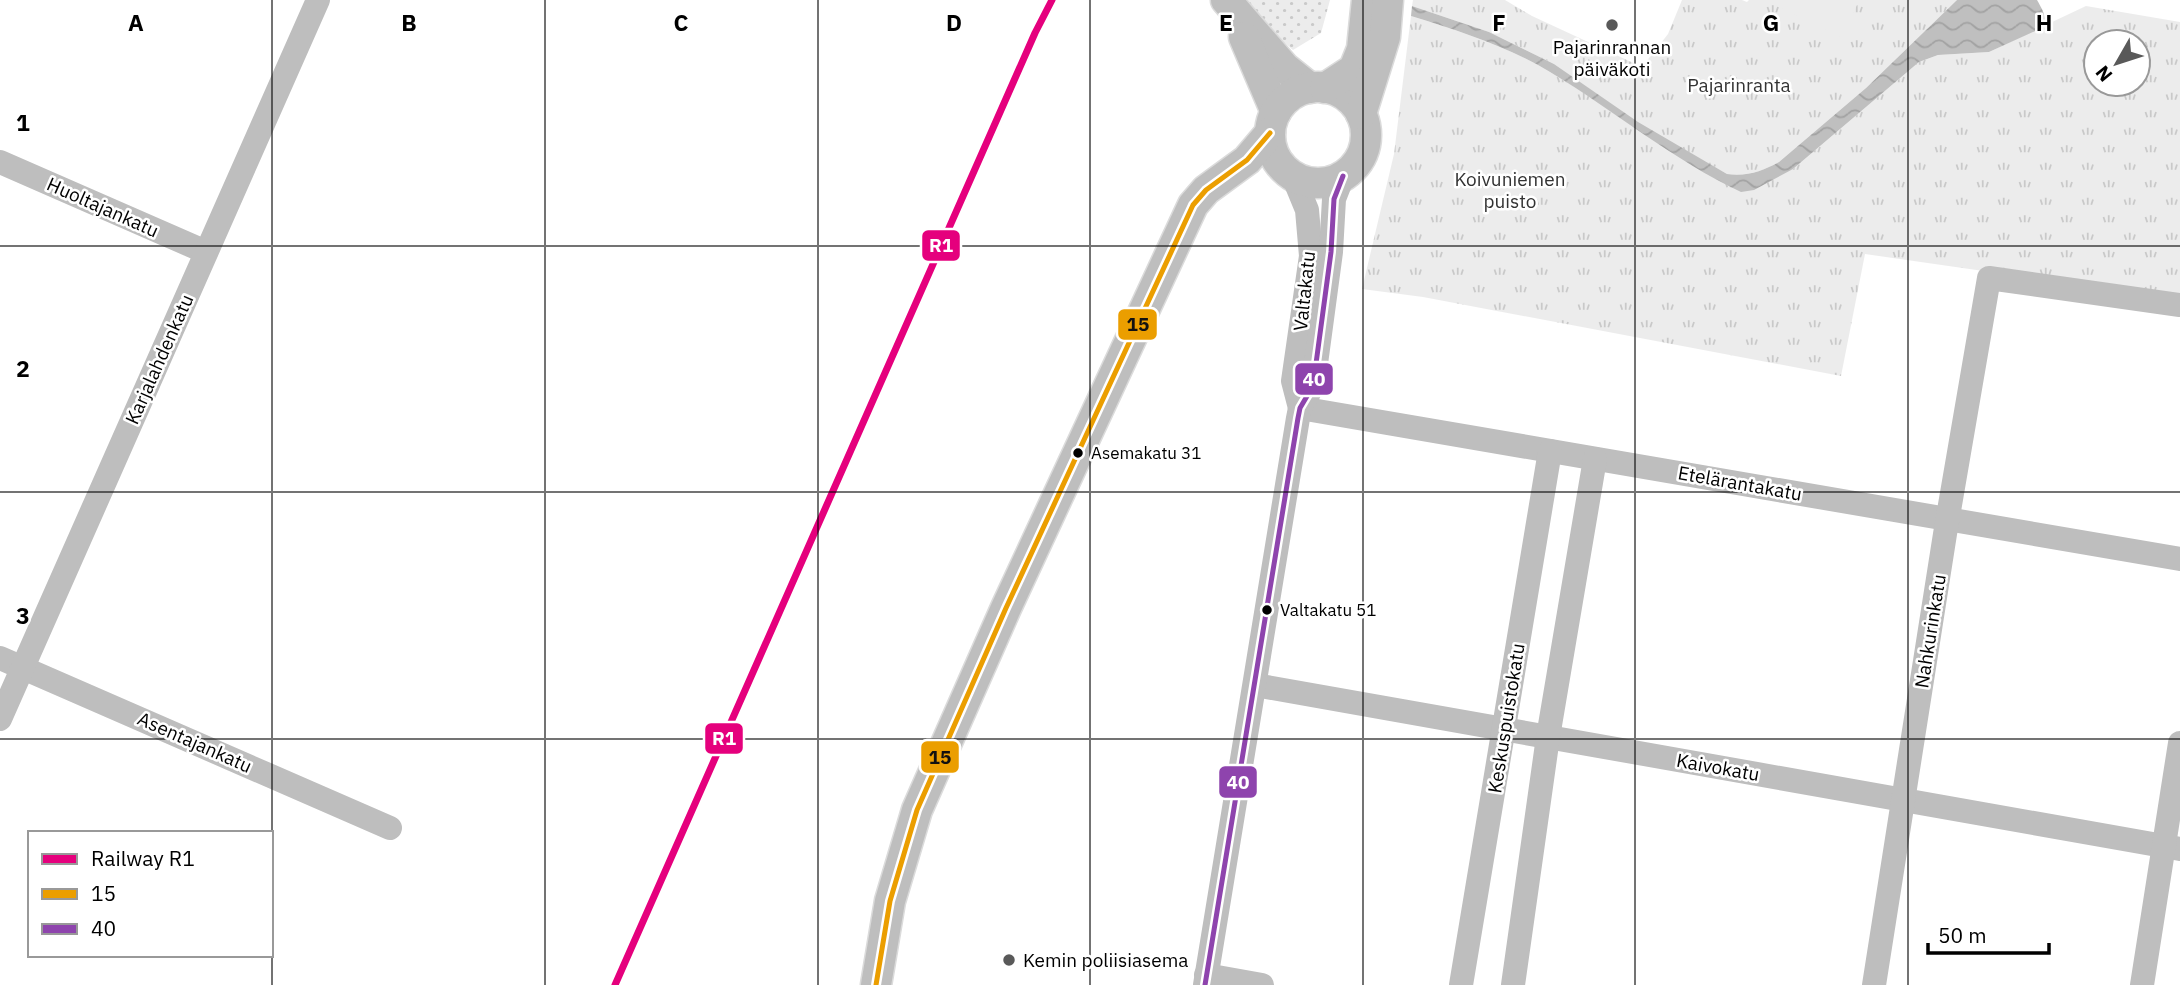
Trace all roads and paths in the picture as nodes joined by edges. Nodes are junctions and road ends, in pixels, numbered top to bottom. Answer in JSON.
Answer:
{"nodes":[{"id":1,"x":318,"y":0,"type":"edge"},
{"id":2,"x":1367,"y":0,"type":"edge"},
{"id":3,"x":1388,"y":0,"type":"edge"},
{"id":4,"x":1228,"y":4,"type":"edge"},
{"id":5,"x":1317,"y":88,"type":"junction"},
{"id":6,"x":1361,"y":114,"type":"junction"},
{"id":7,"x":1273,"y":122,"type":"junction"},
{"id":8,"x":1247,"y":160,"type":"junction"},
{"id":9,"x":0,"y":162,"type":"edge"},
{"id":10,"x":1286,"y":169,"type":"junction"},
{"id":11,"x":1343,"y":176,"type":"junction"},
{"id":12,"x":206,"y":252,"type":"junction"},
{"id":13,"x":2180,"y":305,"type":"edge"},
{"id":14,"x":1300,"y":408,"type":"junction"},
{"id":15,"x":1550,"y":451,"type":"junction"},
{"id":16,"x":1595,"y":458,"type":"junction"},
{"id":17,"x":1948,"y":519,"type":"junction"},
{"id":18,"x":2180,"y":559,"type":"edge"},
{"id":19,"x":0,"y":658,"type":"edge"},
{"id":20,"x":24,"y":667,"type":"junction"},
{"id":21,"x":1255,"y":685,"type":"junction"},
{"id":22,"x":0,"y":719,"type":"edge"},
{"id":23,"x":1504,"y":729,"type":"junction"},
{"id":24,"x":1548,"y":737,"type":"junction"},
{"id":25,"x":2180,"y":743,"type":"edge"},
{"id":26,"x":1903,"y":800,"type":"junction"},
{"id":27,"x":390,"y":828,"type":"dead end"},
{"id":28,"x":2172,"y":847,"type":"edge"},
{"id":29,"x":1205,"y":980,"type":"edge"},
{"id":30,"x":876,"y":985,"type":"edge"},
{"id":31,"x":1262,"y":985,"type":"edge"},
{"id":32,"x":1461,"y":985,"type":"edge"},
{"id":33,"x":1513,"y":985,"type":"edge"},
{"id":34,"x":1874,"y":985,"type":"edge"},
{"id":35,"x":2141,"y":985,"type":"edge"}],
"edges":[{"from":1,"to":12,"type":"street","name":"Karjalahdenkatu"},
{"from":2,"to":5,"type":"main road"},
{"from":3,"to":6,"type":"main road"},
{"from":4,"to":5,"type":"main road"},
{"from":4,"to":7,"type":"main road"},
{"from":5,"to":6,"type":"main road"},
{"from":5,"to":7,"type":"main road"},
{"from":6,"to":11,"type":"main road"},
{"from":7,"to":8,"type":"main road"},
{"from":7,"to":10,"type":"main road"},
{"from":8,"to":10,"type":"main road"},
{"from":8,"to":30,"type":"main road"},
{"from":9,"to":12,"type":"street","name":"Huoltajankatu"},
{"from":10,"to":11,"type":"main road"},
{"from":10,"to":14,"type":"street","name":"Valtakatu"},
{"from":11,"to":14,"type":"street","name":"Valtakatu"},
{"from":12,"to":20,"type":"street","name":"Karjalahdenkatu"},
{"from":13,"to":17,"type":"street","name":"Nahkurinkatu"},
{"from":14,"to":15,"type":"street","name":"Etelärantakatu"},
{"from":14,"to":21,"type":"street","name":"Valtakatu"},
{"from":15,"to":16,"type":"street","name":"Etelärantakatu"},
{"from":15,"to":23,"type":"street","name":"Keskuspuistokatu"},
{"from":16,"to":17,"type":"street","name":"Etelärantakatu"},
{"from":16,"to":24,"type":"street"},
{"from":17,"to":18,"type":"street","name":"Etelärantakatu"},
{"from":17,"to":26,"type":"street","name":"Nahkurinkatu"},
{"from":19,"to":20,"type":"street","name":"Asentajankatu"},
{"from":20,"to":22,"type":"street","name":"Karjalahdenkatu"},
{"from":20,"to":27,"type":"street","name":"Asentajankatu"},
{"from":21,"to":23,"type":"street","name":"Kaivokatu"},
{"from":21,"to":29,"type":"street","name":"Valtakatu"},
{"from":23,"to":24,"type":"street","name":"Kaivokatu"},
{"from":23,"to":32,"type":"street","name":"Keskuspuistokatu"},
{"from":24,"to":26,"type":"street","name":"Kaivokatu"},
{"from":24,"to":33,"type":"street"},
{"from":25,"to":28,"type":"street"},
{"from":26,"to":28,"type":"street","name":"Kaivokatu"},
{"from":26,"to":34,"type":"street","name":"Nahkurinkatu"},
{"from":28,"to":35,"type":"street"},
{"from":29,"to":31,"type":"street"}]}
